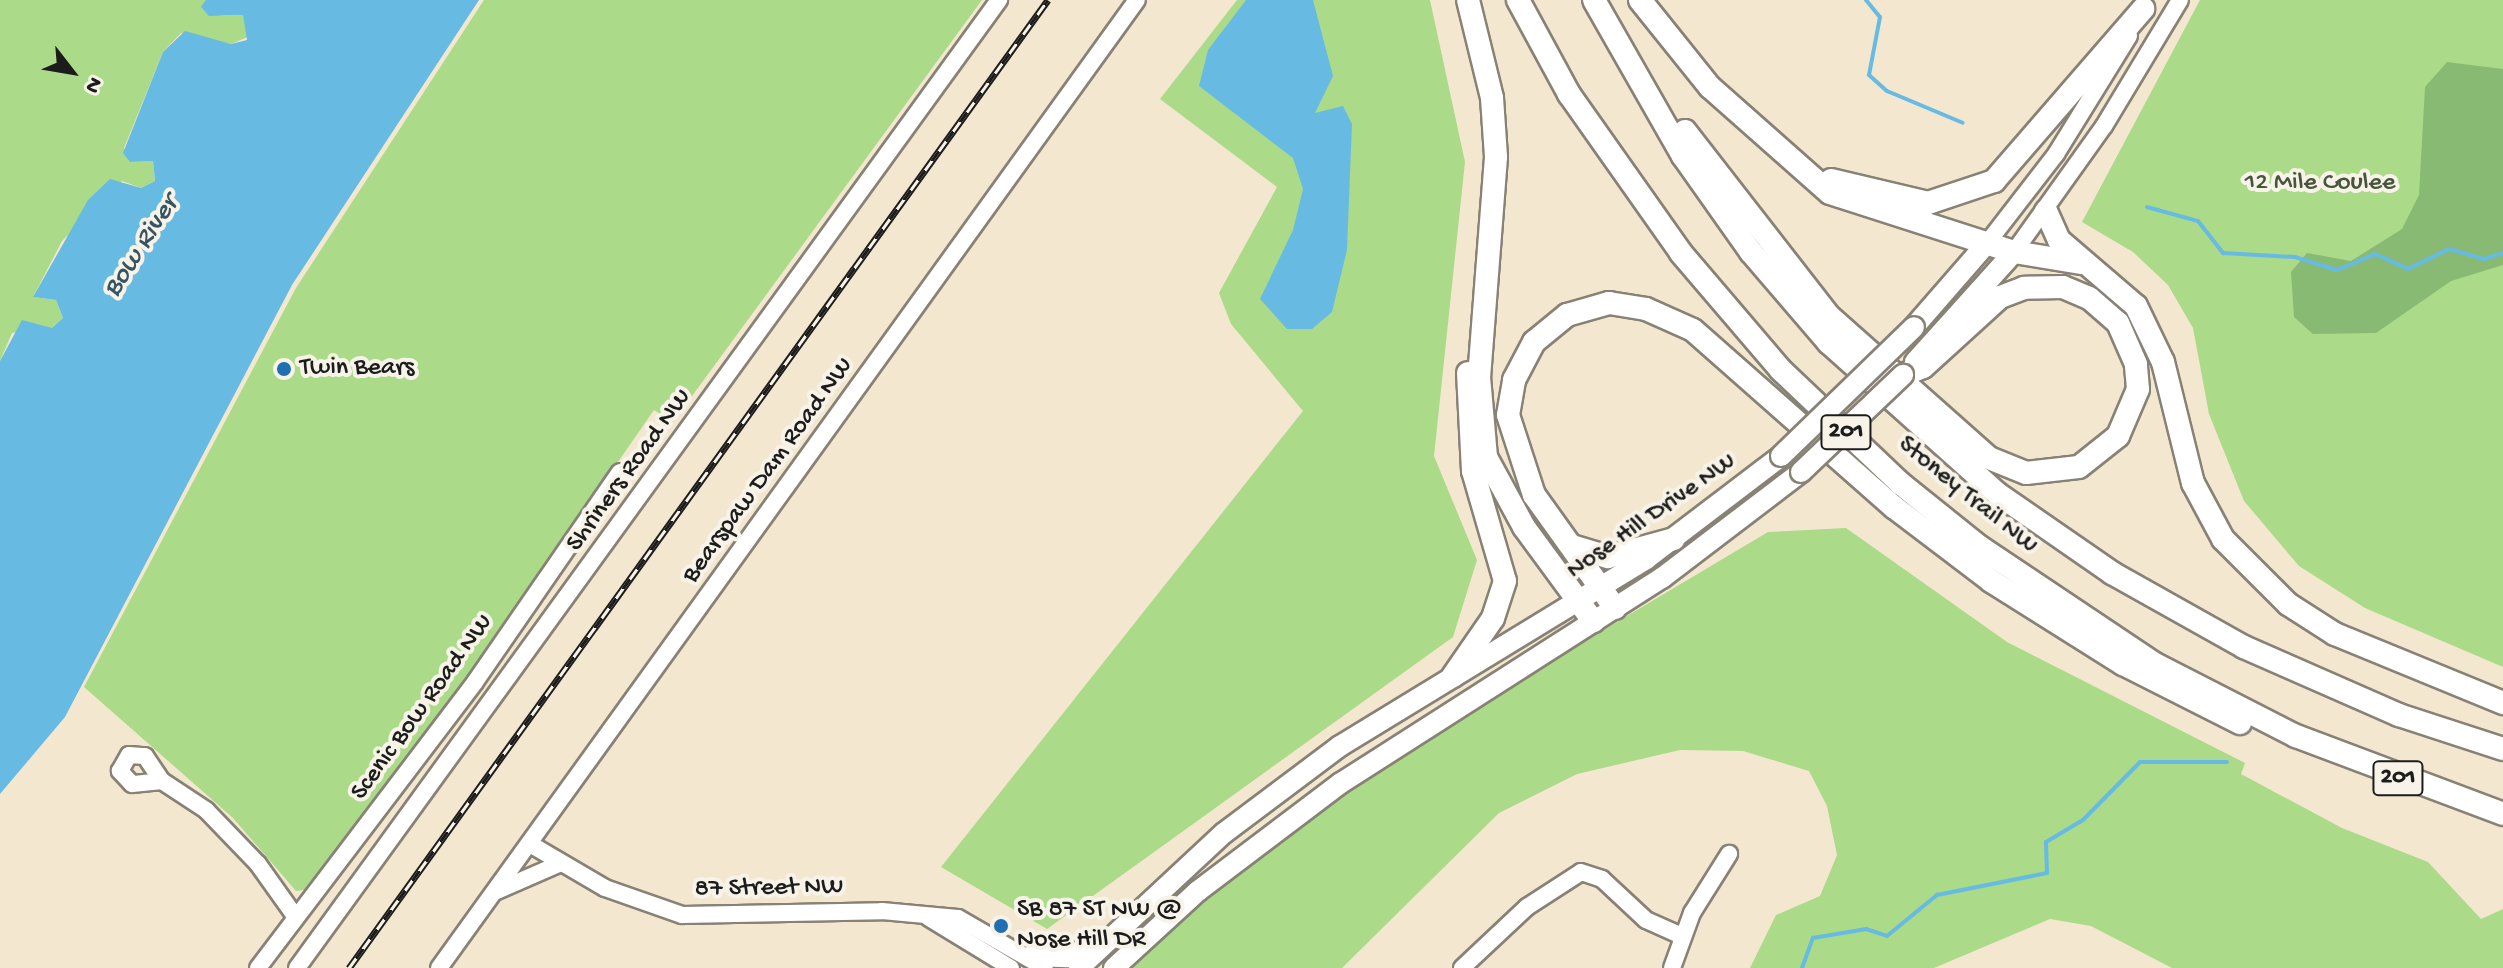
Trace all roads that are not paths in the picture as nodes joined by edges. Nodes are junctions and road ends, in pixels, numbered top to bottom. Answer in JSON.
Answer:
{"nodes":[{"id":1,"x":999,"y":0,"type":"edge"},
{"id":2,"x":1137,"y":0,"type":"edge"},
{"id":3,"x":1468,"y":0,"type":"edge"},
{"id":4,"x":1518,"y":0,"type":"edge"},
{"id":5,"x":1640,"y":0,"type":"edge"},
{"id":6,"x":2180,"y":0,"type":"edge"},
{"id":7,"x":2146,"y":5,"type":"edge"},
{"id":8,"x":1598,"y":8,"type":"edge"},
{"id":9,"x":1778,"y":151,"type":"junction"},
{"id":10,"x":2046,"y":211,"type":"junction"},
{"id":11,"x":1988,"y":242,"type":"junction"},
{"id":12,"x":2014,"y":252,"type":"junction"},
{"id":13,"x":2082,"y":263,"type":"junction"},
{"id":14,"x":1490,"y":283,"type":"junction"},
{"id":15,"x":1935,"y":347,"type":"junction"},
{"id":16,"x":1903,"y":375,"type":"joint"},
{"id":17,"x":620,"y":472,"type":"dead end"},
{"id":18,"x":1674,"y":539,"type":"junction"},
{"id":19,"x":1572,"y":546,"type":"junction"},
{"id":20,"x":1601,"y":587,"type":"junction"},
{"id":21,"x":1578,"y":600,"type":"junction"},
{"id":22,"x":1615,"y":608,"type":"junction"},
{"id":23,"x":1593,"y":621,"type":"junction"},
{"id":24,"x":1453,"y":676,"type":"junction"},
{"id":25,"x":2503,"y":703,"type":"edge"},
{"id":26,"x":2296,"y":736,"type":"junction"},
{"id":27,"x":2503,"y":749,"type":"edge"},
{"id":28,"x":162,"y":781,"type":"dead end"},
{"id":29,"x":2503,"y":814,"type":"edge"},
{"id":30,"x":530,"y":844,"type":"junction"},
{"id":31,"x":1729,"y":854,"type":"dead end"},
{"id":32,"x":561,"y":863,"type":"junction"},
{"id":33,"x":493,"y":893,"type":"junction"},
{"id":34,"x":295,"y":916,"type":"junction"},
{"id":35,"x":929,"y":918,"type":"junction"},
{"id":36,"x":1682,"y":936,"type":"junction"},
{"id":37,"x":1105,"y":940,"type":"junction"},
{"id":38,"x":1038,"y":962,"type":"edge"},
{"id":39,"x":258,"y":968,"type":"edge"},
{"id":40,"x":297,"y":968,"type":"edge"},
{"id":41,"x":439,"y":968,"type":"edge"},
{"id":42,"x":1011,"y":968,"type":"edge"},
{"id":43,"x":1079,"y":968,"type":"edge"},
{"id":44,"x":1114,"y":968,"type":"edge"},
{"id":45,"x":1462,"y":968,"type":"edge"},
{"id":46,"x":1672,"y":968,"type":"edge"}],
"edges":[{"from":1,"to":40,"type":"street","name":"Shriners Road NW"},
{"from":2,"to":30,"type":"street","name":"Bearspaw Dam Road NW"},
{"from":3,"to":14,"type":"highway"},
{"from":4,"to":26,"type":"highway","name":"Stoney Trail NW","number":"201"},
{"from":5,"to":9,"type":"highway"},
{"from":6,"to":10,"type":"street"},
{"from":7,"to":9,"type":"highway"},
{"from":7,"to":11,"type":"street","name":"Nose Hill Drive NW"},
{"from":8,"to":15,"type":"highway"},
{"from":8,"to":27,"type":"highway","name":"Stoney Trail NW","number":"201"},
{"from":9,"to":11,"type":"highway"},
{"from":10,"to":12,"type":"street"},
{"from":10,"to":13,"type":"highway"},
{"from":11,"to":12,"type":"highway"},
{"from":11,"to":18,"type":"main road","name":"Nose Hill Drive NW","bridge":true},
{"from":12,"to":13,"type":"highway"},
{"from":12,"to":15,"type":"main road"},
{"from":13,"to":25,"type":"highway"},
{"from":14,"to":21,"type":"highway"},
{"from":14,"to":24,"type":"highway"},
{"from":15,"to":16,"type":"highway"},
{"from":16,"to":22,"type":"main road","name":"Nose Hill Drive NW","bridge":true},
{"from":17,"to":34,"type":"street","name":"Scenic Bow Road NW"},
{"from":18,"to":19,"type":"highway"},
{"from":18,"to":20,"type":"main road","name":"Nose Hill Drive NW"},
{"from":19,"to":20,"type":"highway"},
{"from":19,"to":26,"type":"highway"},
{"from":20,"to":21,"type":"main road","name":"Nose Hill Drive NW"},
{"from":20,"to":22,"type":"highway"},
{"from":21,"to":23,"type":"highway"},
{"from":21,"to":24,"type":"main road","name":"Nose Hill Drive NW"},
{"from":22,"to":23,"type":"main road","name":"Nose Hill Drive NW"},
{"from":23,"to":44,"type":"main road","name":"Nose Hill Drive NW"},
{"from":24,"to":37,"type":"main road","name":"Nose Hill Drive NW"},
{"from":26,"to":29,"type":"highway","name":"Stoney Trail NW","number":"201"},
{"from":28,"to":34,"type":"street"},
{"from":30,"to":32,"type":"street","name":"87 Street NW"},
{"from":30,"to":33,"type":"street","name":"Bearspaw Dam Road NW"},
{"from":31,"to":36,"type":"street"},
{"from":32,"to":33,"type":"street"},
{"from":32,"to":35,"type":"street","name":"87 Street NW"},
{"from":33,"to":41,"type":"street","name":"Bearspaw Dam Road NW"},
{"from":34,"to":39,"type":"street","name":"Scenic Bow Road NW"},
{"from":35,"to":38,"type":"street","name":"87 Street NW"},
{"from":35,"to":42,"type":"street","name":"87 Street NW"},
{"from":36,"to":45,"type":"street"},
{"from":36,"to":46,"type":"street"},
{"from":37,"to":38,"type":"main road"},
{"from":37,"to":43,"type":"main road","name":"Nose Hill Drive NW"}]}
